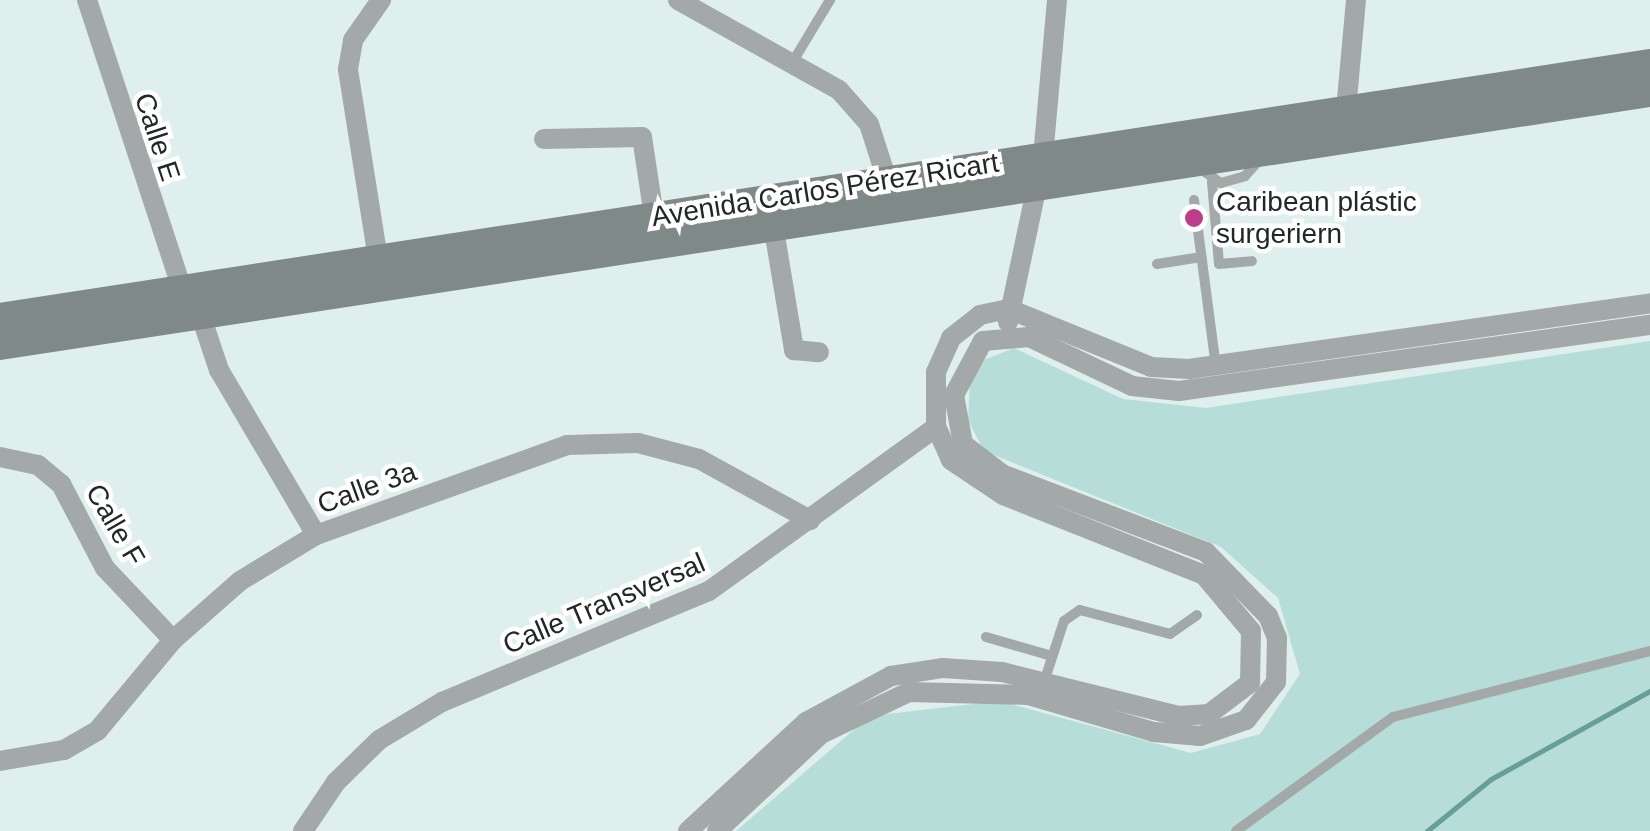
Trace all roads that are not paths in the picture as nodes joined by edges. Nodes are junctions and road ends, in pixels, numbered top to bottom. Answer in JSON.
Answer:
{"nodes":[{"id":1,"x":87,"y":0,"type":"edge"},
{"id":2,"x":380,"y":0,"type":"edge"},
{"id":3,"x":678,"y":0,"type":"edge"},
{"id":4,"x":830,"y":0,"type":"edge"},
{"id":5,"x":1057,"y":0,"type":"edge"},
{"id":6,"x":1356,"y":0,"type":"edge"},
{"id":7,"x":792,"y":63,"type":"junction"},
{"id":8,"x":1650,"y":64,"type":"edge"},
{"id":9,"x":1650,"y":92,"type":"edge"},
{"id":10,"x":1346,"y":110,"type":"junction"},
{"id":11,"x":544,"y":138,"type":"dead end"},
{"id":12,"x":1043,"y":157,"type":"junction"},
{"id":13,"x":1203,"y":173,"type":"junction"},
{"id":14,"x":887,"y":180,"type":"junction"},
{"id":15,"x":1035,"y":190,"type":"junction"},
{"id":16,"x":1194,"y":200,"type":"dead end"},
{"id":17,"x":654,"y":216,"type":"junction"},
{"id":18,"x":774,"y":230,"type":"junction"},
{"id":19,"x":1201,"y":257,"type":"junction"},
{"id":20,"x":378,"y":259,"type":"junction"},
{"id":21,"x":1252,"y":261,"type":"dead end"},
{"id":22,"x":1157,"y":264,"type":"dead end"},
{"id":23,"x":182,"y":289,"type":"junction"},
{"id":24,"x":1650,"y":303,"type":"edge"},
{"id":25,"x":1010,"y":309,"type":"junction"},
{"id":26,"x":202,"y":319,"type":"junction"},
{"id":27,"x":7,"y":324,"type":"edge"},
{"id":28,"x":1650,"y":325,"type":"edge"},
{"id":29,"x":1007,"y":334,"type":"junction"},
{"id":30,"x":819,"y":352,"type":"dead end"},
{"id":31,"x":1216,"y":368,"type":"junction"},
{"id":32,"x":936,"y":427,"type":"junction"},
{"id":33,"x":0,"y":457,"type":"edge"},
{"id":34,"x":970,"y":466,"type":"junction"},
{"id":35,"x":810,"y":520,"type":"junction"},
{"id":36,"x":316,"y":536,"type":"junction"},
{"id":37,"x":1197,"y":614,"type":"dead end"},
{"id":38,"x":986,"y":637,"type":"dead end"},
{"id":39,"x":174,"y":640,"type":"junction"},
{"id":40,"x":1650,"y":651,"type":"edge"},
{"id":41,"x":1052,"y":656,"type":"junction"},
{"id":42,"x":1045,"y":679,"type":"junction"},
{"id":43,"x":0,"y":761,"type":"edge"},
{"id":44,"x":302,"y":831,"type":"edge"},
{"id":45,"x":688,"y":831,"type":"edge"},
{"id":46,"x":716,"y":831,"type":"edge"},
{"id":47,"x":1236,"y":831,"type":"edge"}],
"edges":[{"from":1,"to":23,"type":"street","name":"Calle E"},
{"from":2,"to":20,"type":"street"},
{"from":3,"to":7,"type":"street"},
{"from":4,"to":7,"type":"lane"},
{"from":5,"to":12,"type":"street"},
{"from":6,"to":10,"type":"street"},
{"from":7,"to":14,"type":"street"},
{"from":8,"to":10,"type":"main road","name":"Avenida Carlos Pérez Ricart"},
{"from":9,"to":13,"type":"main road","name":"Avenida Carlos Pérez Ricart"},
{"from":10,"to":12,"type":"main road","name":"Avenida Carlos Pérez Ricart"},
{"from":11,"to":17,"type":"street"},
{"from":12,"to":14,"type":"main road","name":"Avenida Carlos Pérez Ricart"},
{"from":12,"to":15,"type":"street"},
{"from":13,"to":15,"type":"main road","name":"Avenida Carlos Pérez Ricart"},
{"from":13,"to":21,"type":"lane"},
{"from":14,"to":17,"type":"main road","name":"Avenida Carlos Pérez Ricart"},
{"from":15,"to":18,"type":"main road","name":"Avenida Carlos Pérez Ricart"},
{"from":15,"to":25,"type":"street"},
{"from":16,"to":19,"type":"lane"},
{"from":17,"to":20,"type":"main road","name":"Avenida Carlos Pérez Ricart"},
{"from":18,"to":26,"type":"main road","name":"Avenida Carlos Pérez Ricart"},
{"from":18,"to":30,"type":"street"},
{"from":19,"to":22,"type":"lane"},
{"from":19,"to":31,"type":"lane"},
{"from":20,"to":23,"type":"main road","name":"Avenida Carlos Pérez Ricart"},
{"from":23,"to":27,"type":"main road","name":"Avenida Carlos Pérez Ricart"},
{"from":24,"to":31,"type":"street"},
{"from":25,"to":29,"type":"street"},
{"from":25,"to":31,"type":"street"},
{"from":25,"to":32,"type":"street"},
{"from":26,"to":27,"type":"main road","name":"Avenida Carlos Pérez Ricart"},
{"from":26,"to":36,"type":"street"},
{"from":28,"to":29,"type":"street"},
{"from":29,"to":34,"type":"street"},
{"from":32,"to":34,"type":"street"},
{"from":32,"to":35,"type":"street","name":"Calle Transversal"},
{"from":33,"to":39,"type":"street","name":"Calle F"},
{"from":34,"to":42,"type":"street"},
{"from":34,"to":46,"type":"street"},
{"from":35,"to":36,"type":"street","name":"Calle 3a"},
{"from":35,"to":44,"type":"street","name":"Calle Transversal"},
{"from":36,"to":39,"type":"street","name":"Calle 3a"},
{"from":37,"to":41,"type":"lane"},
{"from":38,"to":41,"type":"lane"},
{"from":39,"to":43,"type":"street","name":"Calle 3a"},
{"from":40,"to":47,"type":"lane"},
{"from":41,"to":42,"type":"lane"},
{"from":42,"to":45,"type":"street"}]}
